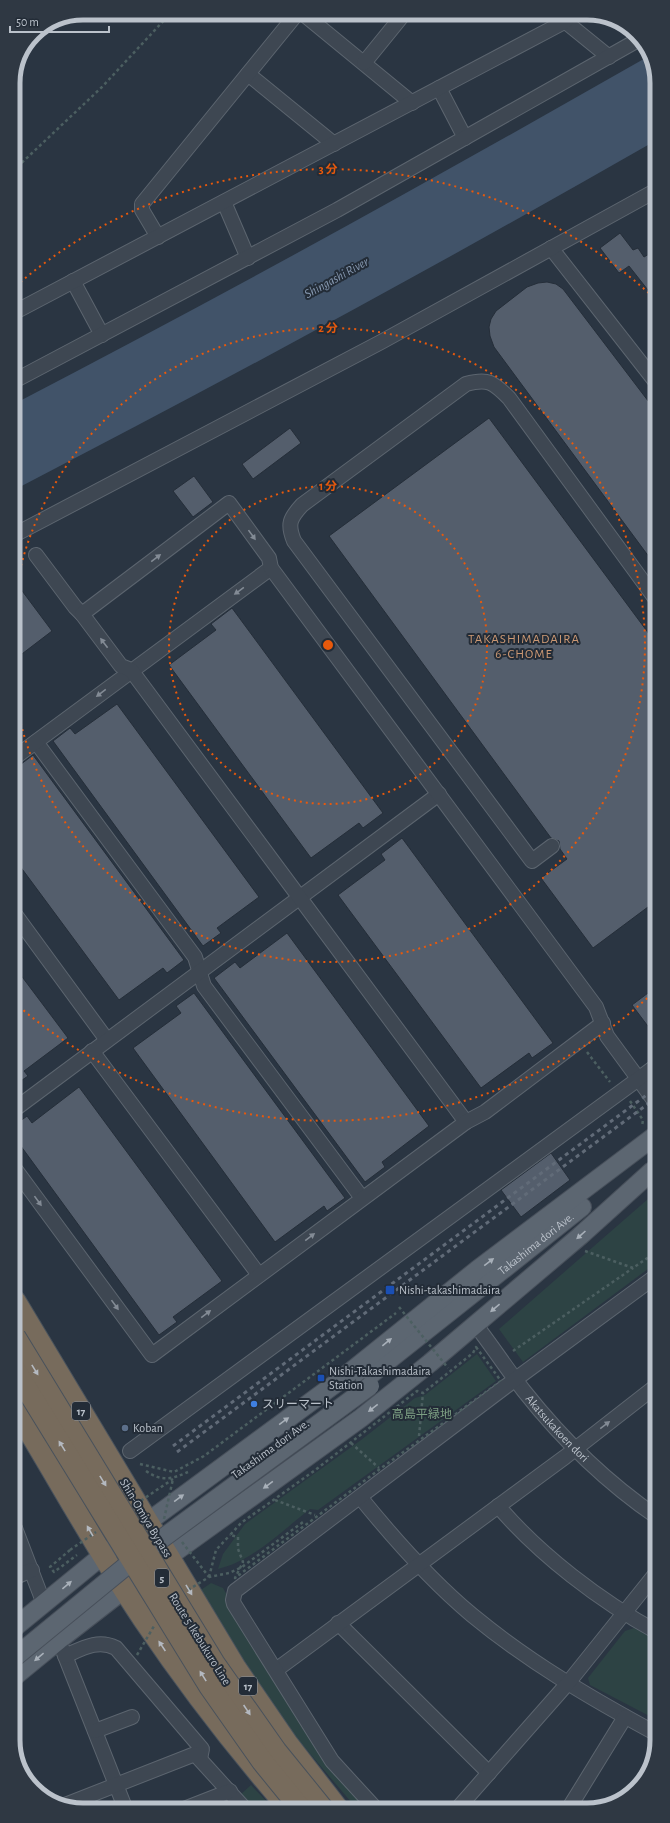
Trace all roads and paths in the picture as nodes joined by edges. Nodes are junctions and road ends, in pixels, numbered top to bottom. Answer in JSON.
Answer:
{"nodes":[{"id":1,"x":164,"y":20,"type":"edge"},
{"id":2,"x":292,"y":20,"type":"edge"},
{"id":3,"x":311,"y":20,"type":"edge"},
{"id":4,"x":399,"y":20,"type":"edge"},
{"id":5,"x":556,"y":20,"type":"edge"},
{"id":6,"x":565,"y":20,"type":"edge"},
{"id":7,"x":635,"y":42,"type":"edge"},
{"id":8,"x":609,"y":57,"type":"junction"},
{"id":9,"x":364,"y":63,"type":"junction"},
{"id":10,"x":248,"y":74,"type":"junction"},
{"id":11,"x":439,"y":88,"type":"junction"},
{"id":12,"x":412,"y":103,"type":"junction"},
{"id":13,"x":466,"y":138,"type":"junction"},
{"id":14,"x":334,"y":144,"type":"junction"},
{"id":15,"x":20,"y":164,"type":"edge"},
{"id":16,"x":650,"y":186,"type":"edge"},
{"id":17,"x":650,"y":194,"type":"edge"},
{"id":18,"x":224,"y":202,"type":"junction"},
{"id":19,"x":621,"y":209,"type":"junction"},
{"id":20,"x":158,"y":236,"type":"junction"},
{"id":21,"x":550,"y":248,"type":"junction"},
{"id":22,"x":248,"y":258,"type":"junction"},
{"id":23,"x":73,"y":281,"type":"junction"},
{"id":24,"x":20,"y":310,"type":"edge"},
{"id":25,"x":102,"y":335,"type":"junction"},
{"id":26,"x":650,"y":376,"type":"edge"},
{"id":27,"x":20,"y":378,"type":"edge"},
{"id":28,"x":20,"y":532,"type":"edge"},
{"id":29,"x":36,"y":555,"type":"dead end"},
{"id":30,"x":271,"y":568,"type":"junction"},
{"id":31,"x":650,"y":591,"type":"edge"},
{"id":32,"x":82,"y":614,"type":"junction"},
{"id":33,"x":131,"y":670,"type":"junction"},
{"id":34,"x":36,"y":742,"type":"junction"},
{"id":35,"x":20,"y":754,"type":"edge"},
{"id":36,"x":439,"y":794,"type":"junction"},
{"id":37,"x":552,"y":846,"type":"dead end"},
{"id":38,"x":299,"y":898,"type":"junction"},
{"id":39,"x":20,"y":921,"type":"edge"},
{"id":40,"x":200,"y":971,"type":"junction"},
{"id":41,"x":603,"y":1023,"type":"junction"},
{"id":42,"x":107,"y":1040,"type":"junction"},
{"id":43,"x":92,"y":1051,"type":"junction"},
{"id":44,"x":587,"y":1052,"type":"dead end"},
{"id":45,"x":650,"y":1071,"type":"edge"},
{"id":46,"x":639,"y":1079,"type":"junction"},
{"id":47,"x":610,"y":1082,"type":"dead end"},
{"id":48,"x":650,"y":1095,"type":"edge"},
{"id":49,"x":629,"y":1100,"type":"dead end"},
{"id":50,"x":20,"y":1105,"type":"edge"},
{"id":51,"x":466,"y":1122,"type":"junction"},
{"id":52,"x":649,"y":1133,"type":"edge"},
{"id":53,"x":650,"y":1154,"type":"edge"},
{"id":54,"x":650,"y":1173,"type":"edge"},
{"id":55,"x":650,"y":1174,"type":"edge"},
{"id":56,"x":20,"y":1176,"type":"edge"},
{"id":57,"x":362,"y":1198,"type":"junction"},
{"id":58,"x":584,"y":1251,"type":"dead end"},
{"id":59,"x":650,"y":1256,"type":"edge"},
{"id":60,"x":633,"y":1268,"type":"junction"},
{"id":61,"x":259,"y":1275,"type":"junction"},
{"id":62,"x":650,"y":1280,"type":"edge"},
{"id":63,"x":407,"y":1306,"type":"dead end"},
{"id":64,"x":399,"y":1307,"type":"dead end"},
{"id":65,"x":20,"y":1309,"type":"edge"},
{"id":66,"x":475,"y":1324,"type":"junction"},
{"id":67,"x":20,"y":1345,"type":"edge"},
{"id":68,"x":513,"y":1351,"type":"dead end"},
{"id":69,"x":448,"y":1368,"type":"dead end"},
{"id":70,"x":20,"y":1378,"type":"edge"},
{"id":71,"x":516,"y":1379,"type":"junction"},
{"id":72,"x":501,"y":1381,"type":"dead end"},
{"id":73,"x":367,"y":1382,"type":"junction"},
{"id":74,"x":423,"y":1393,"type":"junction"},
{"id":75,"x":650,"y":1395,"type":"edge"},
{"id":76,"x":20,"y":1416,"type":"edge"},
{"id":77,"x":418,"y":1441,"type":"dead end"},
{"id":78,"x":351,"y":1442,"type":"junction"},
{"id":79,"x":575,"y":1448,"type":"junction"},
{"id":80,"x":130,"y":1451,"type":"dead end"},
{"id":81,"x":140,"y":1464,"type":"dead end"},
{"id":82,"x":380,"y":1468,"type":"dead end"},
{"id":83,"x":146,"y":1471,"type":"dead end"},
{"id":84,"x":173,"y":1479,"type":"dead end"},
{"id":85,"x":360,"y":1497,"type":"junction"},
{"id":86,"x":274,"y":1500,"type":"junction"},
{"id":87,"x":498,"y":1506,"type":"junction"},
{"id":88,"x":650,"y":1512,"type":"edge"},
{"id":89,"x":316,"y":1516,"type":"dead end"},
{"id":90,"x":147,"y":1521,"type":"junction"},
{"id":91,"x":303,"y":1522,"type":"dead end"},
{"id":92,"x":230,"y":1534,"type":"junction"},
{"id":93,"x":20,"y":1540,"type":"edge"},
{"id":94,"x":70,"y":1550,"type":"dead end"},
{"id":95,"x":77,"y":1555,"type":"dead end"},
{"id":96,"x":103,"y":1555,"type":"junction"},
{"id":97,"x":168,"y":1556,"type":"junction"},
{"id":98,"x":418,"y":1565,"type":"junction"},
{"id":99,"x":32,"y":1570,"type":"junction"},
{"id":100,"x":20,"y":1575,"type":"edge"},
{"id":101,"x":234,"y":1578,"type":"dead end"},
{"id":102,"x":650,"y":1581,"type":"edge"},
{"id":103,"x":124,"y":1589,"type":"junction"},
{"id":104,"x":44,"y":1604,"type":"junction"},
{"id":105,"x":624,"y":1613,"type":"junction"},
{"id":106,"x":20,"y":1623,"type":"edge"},
{"id":107,"x":338,"y":1623,"type":"junction"},
{"id":108,"x":650,"y":1628,"type":"edge"},
{"id":109,"x":20,"y":1642,"type":"edge"},
{"id":110,"x":62,"y":1648,"type":"junction"},
{"id":111,"x":20,"y":1653,"type":"edge"},
{"id":112,"x":276,"y":1670,"type":"junction"},
{"id":113,"x":20,"y":1673,"type":"edge"},
{"id":114,"x":568,"y":1683,"type":"junction"},
{"id":115,"x":132,"y":1717,"type":"dead end"},
{"id":116,"x":625,"y":1717,"type":"junction"},
{"id":117,"x":95,"y":1730,"type":"junction"},
{"id":118,"x":650,"y":1730,"type":"edge"},
{"id":119,"x":200,"y":1759,"type":"junction"},
{"id":120,"x":489,"y":1773,"type":"junction"},
{"id":121,"x":116,"y":1785,"type":"junction"},
{"id":122,"x":230,"y":1791,"type":"junction"},
{"id":123,"x":73,"y":1802,"type":"edge"},
{"id":124,"x":123,"y":1803,"type":"edge"},
{"id":125,"x":199,"y":1803,"type":"edge"},
{"id":126,"x":240,"y":1803,"type":"edge"},
{"id":127,"x":284,"y":1803,"type":"edge"},
{"id":128,"x":297,"y":1803,"type":"edge"},
{"id":129,"x":318,"y":1803,"type":"edge"},
{"id":130,"x":333,"y":1803,"type":"edge"},
{"id":131,"x":371,"y":1803,"type":"edge"},
{"id":132,"x":462,"y":1803,"type":"edge"},
{"id":133,"x":572,"y":1803,"type":"edge"}],
"edges":[{"from":1,"to":15,"type":"path"},
{"from":2,"to":10,"type":"street"},
{"from":3,"to":9,"type":"street"},
{"from":4,"to":9,"type":"street"},
{"from":5,"to":11,"type":"street"},
{"from":6,"to":8,"type":"street"},
{"from":7,"to":8,"type":"street"},
{"from":8,"to":13,"type":"street"},
{"from":9,"to":12,"type":"street"},
{"from":10,"to":14,"type":"street"},
{"from":10,"to":20,"type":"street"},
{"from":11,"to":12,"type":"street"},
{"from":11,"to":13,"type":"street"},
{"from":12,"to":14,"type":"street"},
{"from":13,"to":22,"type":"street"},
{"from":14,"to":18,"type":"street"},
{"from":16,"to":19,"type":"street"},
{"from":17,"to":19,"type":"street"},
{"from":18,"to":20,"type":"street"},
{"from":18,"to":22,"type":"street"},
{"from":19,"to":21,"type":"street"},
{"from":20,"to":23,"type":"street"},
{"from":21,"to":26,"type":"street"},
{"from":21,"to":28,"type":"street"},
{"from":22,"to":25,"type":"street"},
{"from":23,"to":24,"type":"street"},
{"from":23,"to":25,"type":"street"},
{"from":25,"to":27,"type":"street"},
{"from":29,"to":32,"type":"street"},
{"from":32,"to":30,"type":"street","one_way":true},
{"from":30,"to":33,"type":"street","one_way":true},
{"from":30,"to":36,"type":"street"},
{"from":31,"to":37,"type":"street"},
{"from":33,"to":32,"type":"street","one_way":true},
{"from":33,"to":34,"type":"street","one_way":true},
{"from":33,"to":38,"type":"street"},
{"from":34,"to":35,"type":"street"},
{"from":34,"to":40,"type":"street"},
{"from":36,"to":38,"type":"street"},
{"from":36,"to":41,"type":"street"},
{"from":38,"to":40,"type":"street"},
{"from":38,"to":51,"type":"street"},
{"from":39,"to":42,"type":"street"},
{"from":40,"to":42,"type":"street"},
{"from":40,"to":57,"type":"street"},
{"from":41,"to":46,"type":"street"},
{"from":41,"to":51,"type":"street"},
{"from":42,"to":43,"type":"street"},
{"from":43,"to":50,"type":"street"},
{"from":43,"to":61,"type":"street"},
{"from":44,"to":47,"type":"path"},
{"from":45,"to":46,"type":"street"},
{"from":46,"to":48,"type":"street"},
{"from":46,"to":80,"type":"street"},
{"from":49,"to":52,"type":"path"},
{"from":51,"to":57,"type":"street"},
{"from":90,"to":52,"type":"main road","one_way":true},
{"from":53,"to":73,"type":"main road","name":"Takashima dori Ave."},
{"from":54,"to":73,"type":"main road","name":"Takashima dori Ave."},
{"from":55,"to":66,"type":"main road","one_way":true},
{"from":56,"to":61,"type":"street","one_way":true},
{"from":61,"to":57,"type":"street","one_way":true},
{"from":58,"to":60,"type":"path"},
{"from":59,"to":60,"type":"path"},
{"from":60,"to":68,"type":"path"},
{"from":62,"to":71,"type":"street"},
{"from":63,"to":81,"type":"path"},
{"from":64,"to":69,"type":"path","bridge":true},
{"from":65,"to":90,"type":"highway","name":"Shin-Omiya Bypass","number":"17"},
{"from":66,"to":71,"type":"street","name":"Akatsukakoen dori"},
{"from":66,"to":97,"type":"main road","one_way":true},
{"from":67,"to":129,"type":"highway","name":"Route 5 Ikebukuro Line","number":"5","one_way":true,"bridge":true},
{"from":128,"to":70,"type":"highway","name":"Route 5 Ikebukuro Line","number":"5","one_way":true,"bridge":true},
{"from":71,"to":79,"type":"street","name":"Akatsukakoen dori"},
{"from":71,"to":85,"type":"street"},
{"from":72,"to":74,"type":"path"},
{"from":73,"to":109,"type":"main road","name":"Takashima dori Ave.","bridge":true},
{"from":73,"to":111,"type":"main road","name":"Takashima dori Ave.","bridge":true},
{"from":74,"to":77,"type":"path"},
{"from":74,"to":78,"type":"path"},
{"from":79,"to":75,"type":"street","one_way":true},
{"from":96,"to":76,"type":"highway","one_way":true},
{"from":78,"to":82,"type":"path"},
{"from":78,"to":86,"type":"path"},
{"from":79,"to":87,"type":"street"},
{"from":79,"to":88,"type":"street","name":"Akatsukakoen dori"},
{"from":83,"to":84,"type":"path"},
{"from":85,"to":98,"type":"street"},
{"from":85,"to":112,"type":"street"},
{"from":86,"to":89,"type":"path"},
{"from":86,"to":92,"type":"path"},
{"from":87,"to":98,"type":"street"},
{"from":87,"to":105,"type":"street"},
{"from":90,"to":96,"type":"main road"},
{"from":90,"to":97,"type":"highway","name":"Shin-Omiya Bypass","number":"17"},
{"from":91,"to":92,"type":"path","bridge":true},
{"from":92,"to":101,"type":"path"},
{"from":93,"to":99,"type":"street"},
{"from":94,"to":95,"type":"path"},
{"from":96,"to":103,"type":"highway"},
{"from":104,"to":96,"type":"main road","one_way":true},
{"from":97,"to":103,"type":"main road"},
{"from":97,"to":130,"type":"highway","name":"Shin-Omiya Bypass","number":"17","one_way":true},
{"from":98,"to":107,"type":"street"},
{"from":98,"to":114,"type":"street"},
{"from":99,"to":100,"type":"street"},
{"from":99,"to":104,"type":"street"},
{"from":102,"to":105,"type":"street"},
{"from":103,"to":110,"type":"main road"},
{"from":127,"to":103,"type":"highway","one_way":true},
{"from":104,"to":106,"type":"main road"},
{"from":105,"to":108,"type":"street"},
{"from":105,"to":114,"type":"street"},
{"from":107,"to":112,"type":"street"},
{"from":107,"to":120,"type":"street"},
{"from":110,"to":113,"type":"main road","one_way":true},
{"from":110,"to":117,"type":"street"},
{"from":110,"to":119,"type":"street"},
{"from":112,"to":131,"type":"street"},
{"from":114,"to":116,"type":"street"},
{"from":114,"to":120,"type":"street"},
{"from":115,"to":117,"type":"street"},
{"from":116,"to":118,"type":"street"},
{"from":116,"to":133,"type":"street"},
{"from":117,"to":121,"type":"street"},
{"from":119,"to":121,"type":"street"},
{"from":119,"to":122,"type":"street"},
{"from":120,"to":132,"type":"street"},
{"from":121,"to":123,"type":"street"},
{"from":121,"to":124,"type":"street"},
{"from":122,"to":125,"type":"street"},
{"from":122,"to":126,"type":"street"}]}
